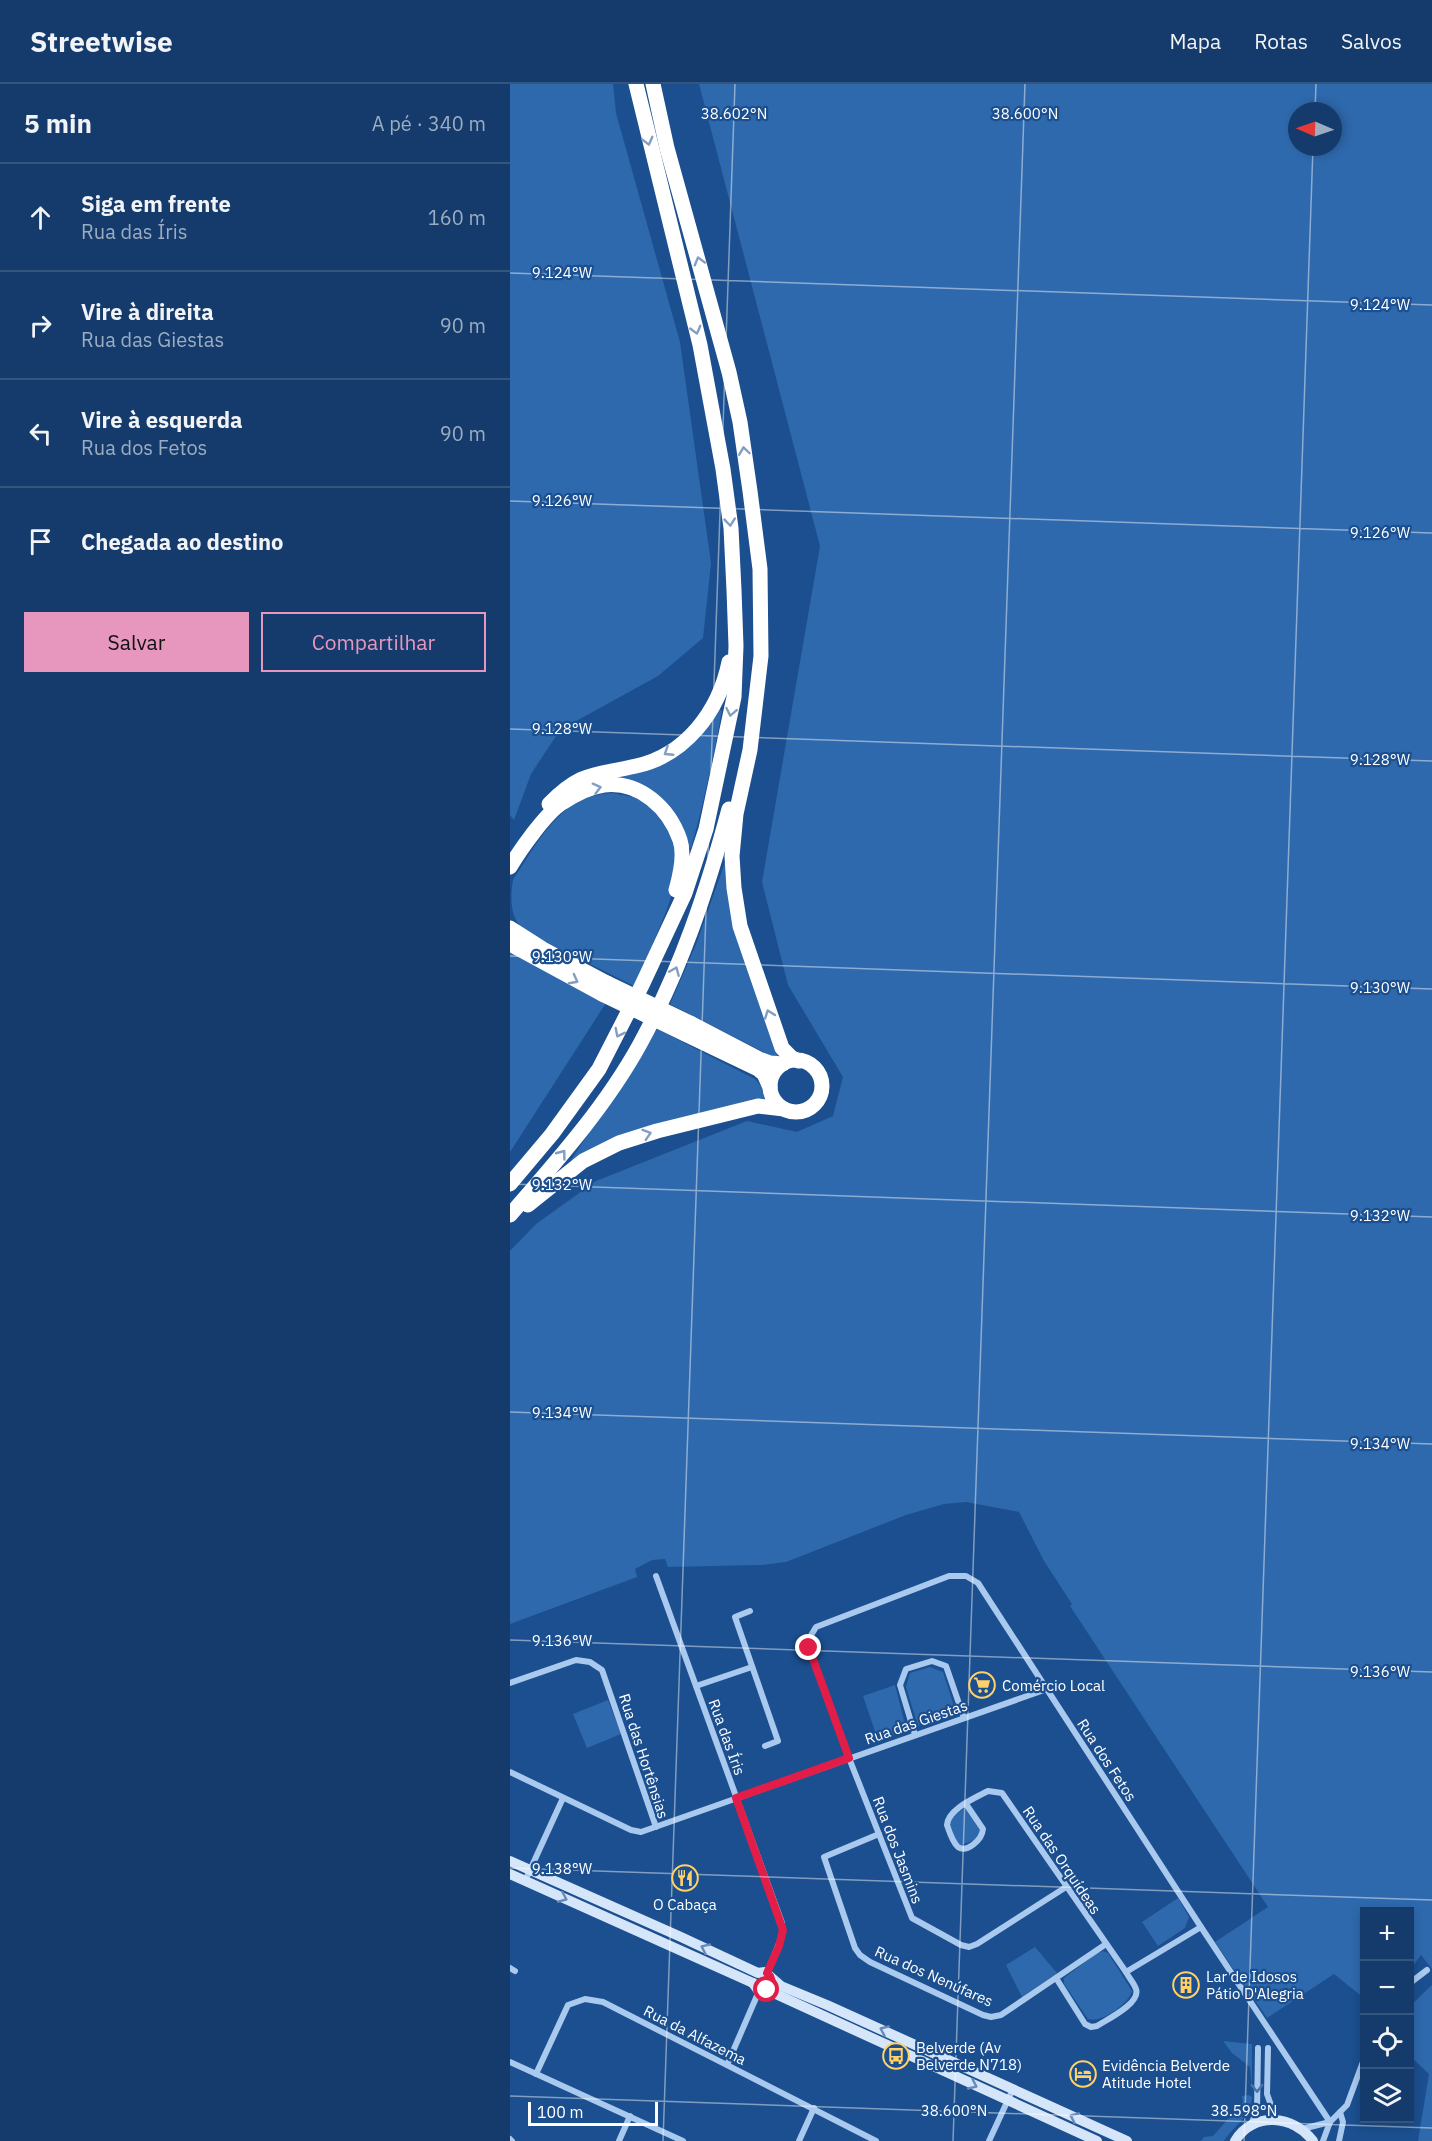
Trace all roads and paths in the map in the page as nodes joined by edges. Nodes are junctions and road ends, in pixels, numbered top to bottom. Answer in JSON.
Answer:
{"nodes":[{"id":1,"x":636,"y":84,"type":"edge"},
{"id":2,"x":653,"y":84,"type":"edge"},
{"id":3,"x":754,"y":530,"type":"junction"},
{"id":4,"x":734,"y":590,"type":"junction"},
{"id":5,"x":510,"y":854,"type":"edge"},
{"id":6,"x":510,"y":867,"type":"edge"},
{"id":7,"x":510,"y":928,"type":"edge"},
{"id":8,"x":510,"y":944,"type":"edge"},
{"id":9,"x":642,"y":985,"type":"junction"},
{"id":10,"x":605,"y":989,"type":"junction"},
{"id":11,"x":688,"y":1028,"type":"junction"},
{"id":12,"x":799,"y":1061,"type":"junction"},
{"id":13,"x":783,"y":1064,"type":"junction"},
{"id":14,"x":770,"y":1087,"type":"junction"},
{"id":15,"x":784,"y":1109,"type":"junction"},
{"id":16,"x":510,"y":1184,"type":"edge"},
{"id":17,"x":510,"y":1215,"type":"edge"},
{"id":18,"x":510,"y":1220,"type":"edge"},
{"id":19,"x":656,"y":1576,"type":"dead end"},
{"id":20,"x":750,"y":1611,"type":"dead end"},
{"id":21,"x":752,"y":1667,"type":"junction"},
{"id":22,"x":510,"y":1683,"type":"edge"},
{"id":23,"x":696,"y":1686,"type":"junction"},
{"id":24,"x":1047,"y":1689,"type":"junction"},
{"id":25,"x":964,"y":1718,"type":"junction"},
{"id":26,"x":915,"y":1735,"type":"junction"},
{"id":27,"x":765,"y":1746,"type":"dead end"},
{"id":28,"x":849,"y":1758,"type":"junction"},
{"id":29,"x":510,"y":1772,"type":"edge"},
{"id":30,"x":563,"y":1798,"type":"junction"},
{"id":31,"x":736,"y":1798,"type":"junction"},
{"id":32,"x":966,"y":1804,"type":"junction"},
{"id":33,"x":656,"y":1827,"type":"junction"},
{"id":34,"x":879,"y":1834,"type":"junction"},
{"id":35,"x":510,"y":1861,"type":"edge"},
{"id":36,"x":510,"y":1874,"type":"edge"},
{"id":37,"x":527,"y":1876,"type":"junction"},
{"id":38,"x":1066,"y":1887,"type":"junction"},
{"id":39,"x":1201,"y":1927,"type":"junction"},
{"id":40,"x":1106,"y":1944,"type":"junction"},
{"id":41,"x":1427,"y":1970,"type":"dead end"},
{"id":42,"x":1126,"y":1972,"type":"junction"},
{"id":43,"x":1056,"y":1978,"type":"junction"},
{"id":44,"x":1414,"y":1980,"type":"edge"},
{"id":45,"x":763,"y":1981,"type":"junction"},
{"id":46,"x":1258,"y":2048,"type":"dead end"},
{"id":47,"x":1268,"y":2048,"type":"dead end"},
{"id":48,"x":510,"y":2062,"type":"edge"},
{"id":49,"x":727,"y":2065,"type":"junction"},
{"id":50,"x":1361,"y":2069,"type":"edge"},
{"id":51,"x":536,"y":2074,"type":"junction"},
{"id":52,"x":1014,"y":2089,"type":"junction"},
{"id":53,"x":1007,"y":2100,"type":"junction"},
{"id":54,"x":814,"y":2108,"type":"junction"},
{"id":55,"x":1340,"y":2112,"type":"junction"},
{"id":56,"x":630,"y":2116,"type":"junction"},
{"id":57,"x":1276,"y":2119,"type":"junction"},
{"id":58,"x":1330,"y":2122,"type":"junction"},
{"id":59,"x":1250,"y":2126,"type":"junction"},
{"id":60,"x":1302,"y":2129,"type":"junction"},
{"id":61,"x":1235,"y":2140,"type":"edge"},
{"id":62,"x":619,"y":2141,"type":"edge"},
{"id":63,"x":683,"y":2141,"type":"edge"},
{"id":64,"x":799,"y":2141,"type":"edge"},
{"id":65,"x":876,"y":2141,"type":"edge"},
{"id":66,"x":989,"y":2141,"type":"edge"},
{"id":67,"x":1097,"y":2141,"type":"edge"},
{"id":68,"x":1127,"y":2141,"type":"edge"},
{"id":69,"x":1313,"y":2141,"type":"edge"},
{"id":70,"x":1323,"y":2141,"type":"edge"},
{"id":71,"x":1339,"y":2141,"type":"edge"}],
"edges":[{"from":1,"to":4,"type":"highway","one_way":true},
{"from":3,"to":2,"type":"highway","one_way":true},
{"from":12,"to":3,"type":"highway","one_way":true},
{"from":17,"to":3,"type":"highway","one_way":true},
{"from":4,"to":5,"type":"highway","one_way":true},
{"from":4,"to":9,"type":"highway","one_way":true},
{"from":6,"to":9,"type":"highway","one_way":true},
{"from":7,"to":10,"type":"highway"},
{"from":8,"to":10,"type":"highway","one_way":true},
{"from":9,"to":16,"type":"highway","one_way":true},
{"from":10,"to":11,"type":"highway","bridge":true},
{"from":11,"to":13,"type":"highway"},
{"from":11,"to":14,"type":"highway"},
{"from":12,"to":13,"type":"highway"},
{"from":12,"to":15,"type":"highway"},
{"from":13,"to":14,"type":"highway"},
{"from":14,"to":15,"type":"highway"},
{"from":18,"to":15,"type":"highway","one_way":true},
{"from":19,"to":23,"type":"street","name":"Rua das Íris"},
{"from":20,"to":21,"type":"street"},
{"from":21,"to":23,"type":"street"},
{"from":21,"to":27,"type":"street"},
{"from":22,"to":33,"type":"street","name":"Rua das Hortênsias"},
{"from":23,"to":31,"type":"street","name":"Rua das Íris"},
{"from":24,"to":25,"type":"street","name":"Rua das Giestas"},
{"from":24,"to":28,"type":"street","name":"Rua dos Fetos"},
{"from":24,"to":39,"type":"street","name":"Rua dos Fetos"},
{"from":25,"to":26,"type":"street","name":"Rua das Giestas"},
{"from":25,"to":26,"type":"street"},
{"from":26,"to":28,"type":"street","name":"Rua das Giestas"},
{"from":28,"to":31,"type":"street","name":"Rua das Giestas"},
{"from":28,"to":34,"type":"street","name":"Rua dos Jasmins"},
{"from":29,"to":30,"type":"street","name":"Rua das Hortênsias"},
{"from":30,"to":33,"type":"street","name":"Rua das Hortênsias"},
{"from":30,"to":37,"type":"street"},
{"from":31,"to":33,"type":"street","name":"Rua das Giestas"},
{"from":31,"to":45,"type":"street","name":"Rua das Íris"},
{"from":32,"to":32,"type":"street","name":"Rua das Orquídeas"},
{"from":32,"to":38,"type":"street","name":"Rua das Orquídeas"},
{"from":34,"to":38,"type":"street","name":"Rua dos Jasmins"},
{"from":34,"to":43,"type":"street","name":"Rua dos Nenúfares"},
{"from":35,"to":37,"type":"main road"},
{"from":36,"to":37,"type":"main road"},
{"from":37,"to":45,"type":"main road"},
{"from":38,"to":40,"type":"street","name":"Rua das Orquídeas"},
{"from":39,"to":42,"type":"street"},
{"from":39,"to":58,"type":"street","name":"Rua dos Fetos"},
{"from":40,"to":42,"type":"street","name":"Rua das Orquídeas"},
{"from":40,"to":43,"type":"street","name":"Rua dos Nenúfares"},
{"from":41,"to":44,"type":"street"},
{"from":42,"to":43,"type":"street","name":"Rua das Orquídeas"},
{"from":45,"to":49,"type":"street","name":"Rua das Íris"},
{"from":52,"to":45,"type":"main road","one_way":true},
{"from":45,"to":53,"type":"main road","one_way":true},
{"from":46,"to":59,"type":"street","one_way":true},
{"from":47,"to":57,"type":"street"},
{"from":48,"to":51,"type":"street"},
{"from":49,"to":51,"type":"street","name":"Rua da Alfazema"},
{"from":49,"to":54,"type":"street","name":"Rua da Alfazema"},
{"from":50,"to":55,"type":"street"},
{"from":51,"to":56,"type":"street"},
{"from":52,"to":53,"type":"street"},
{"from":68,"to":52,"type":"main road","one_way":true},
{"from":53,"to":66,"type":"street"},
{"from":53,"to":67,"type":"main road"},
{"from":54,"to":64,"type":"street"},
{"from":54,"to":65,"type":"street","name":"Rua da Alfazema"},
{"from":55,"to":58,"type":"street"},
{"from":55,"to":71,"type":"street"},
{"from":56,"to":62,"type":"street"},
{"from":56,"to":63,"type":"street"},
{"from":57,"to":59,"type":"main road"},
{"from":57,"to":60,"type":"main road"},
{"from":58,"to":60,"type":"street"},
{"from":58,"to":70,"type":"street"},
{"from":59,"to":61,"type":"main road"},
{"from":60,"to":69,"type":"main road"}]}
